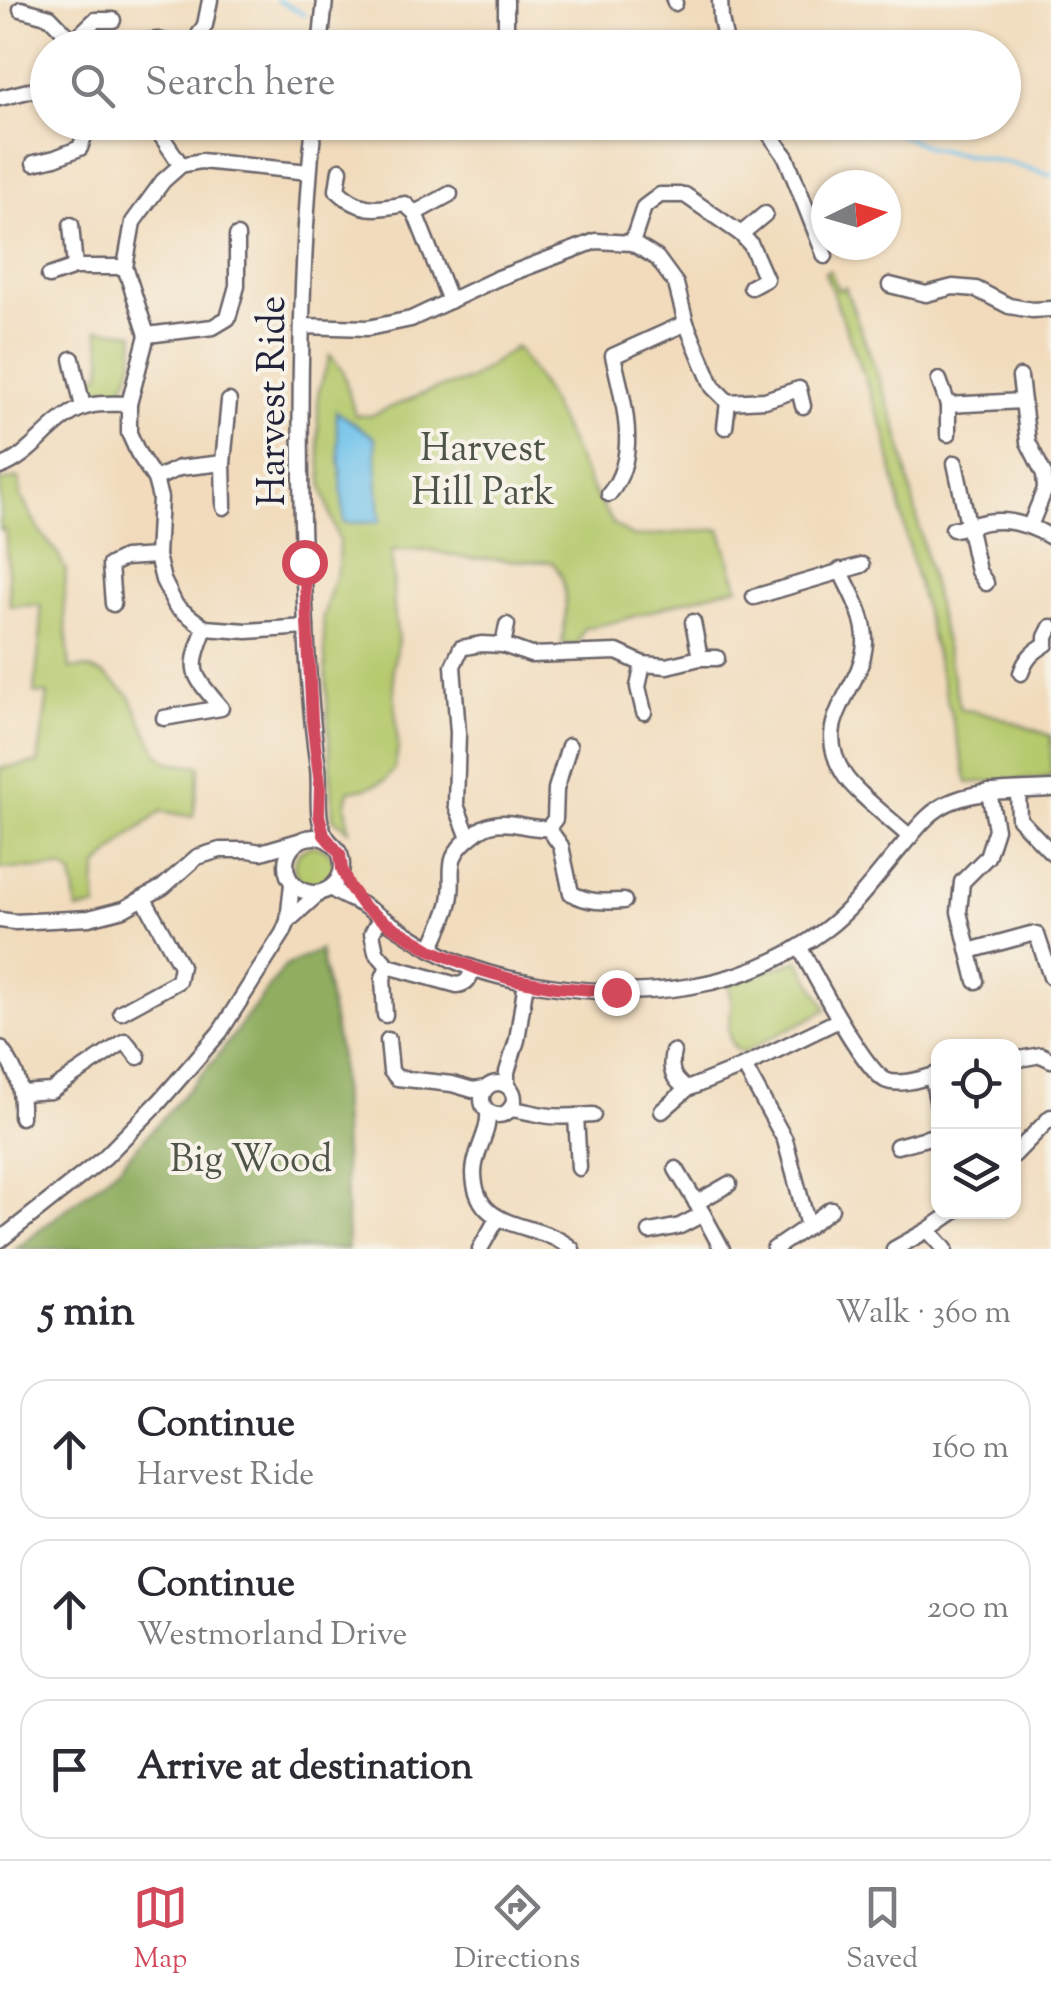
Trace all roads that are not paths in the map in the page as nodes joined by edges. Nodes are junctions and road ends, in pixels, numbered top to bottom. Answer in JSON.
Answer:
{"nodes":[{"id":1,"x":210,"y":0,"type":"edge"},
{"id":2,"x":325,"y":0,"type":"edge"},
{"id":3,"x":506,"y":0,"type":"edge"},
{"id":4,"x":720,"y":0,"type":"edge"},
{"id":5,"x":21,"y":9,"type":"dead end"},
{"id":6,"x":114,"y":20,"type":"dead end"},
{"id":7,"x":61,"y":30,"type":"edge"},
{"id":8,"x":85,"y":30,"type":"edge"},
{"id":9,"x":202,"y":30,"type":"edge"},
{"id":10,"x":322,"y":30,"type":"edge"},
{"id":11,"x":506,"y":30,"type":"edge"},
{"id":12,"x":722,"y":30,"type":"edge"},
{"id":13,"x":30,"y":90,"type":"edge"},
{"id":14,"x":0,"y":98,"type":"edge"},
{"id":15,"x":83,"y":140,"type":"edge"},
{"id":16,"x":167,"y":140,"type":"edge"},
{"id":17,"x":312,"y":140,"type":"edge"},
{"id":18,"x":774,"y":140,"type":"edge"},
{"id":19,"x":34,"y":163,"type":"dead end"},
{"id":20,"x":181,"y":165,"type":"junction"},
{"id":21,"x":340,"y":170,"type":"dead end"},
{"id":22,"x":309,"y":172,"type":"junction"},
{"id":23,"x":450,"y":194,"type":"dead end"},
{"id":24,"x":415,"y":213,"type":"junction"},
{"id":25,"x":765,"y":214,"type":"dead end"},
{"id":26,"x":811,"y":220,"type":"edge"},
{"id":27,"x":71,"y":225,"type":"dead end"},
{"id":28,"x":740,"y":234,"type":"junction"},
{"id":29,"x":237,"y":236,"type":"dead end"},
{"id":30,"x":632,"y":243,"type":"junction"},
{"id":31,"x":74,"y":267,"type":"junction"},
{"id":32,"x":125,"y":267,"type":"junction"},
{"id":33,"x":49,"y":276,"type":"dead end"},
{"id":34,"x":890,"y":285,"type":"dead end"},
{"id":35,"x":751,"y":287,"type":"dead end"},
{"id":36,"x":450,"y":300,"type":"junction"},
{"id":37,"x":1051,"y":310,"type":"edge"},
{"id":38,"x":686,"y":323,"type":"junction"},
{"id":39,"x":302,"y":326,"type":"junction"},
{"id":40,"x":147,"y":335,"type":"junction"},
{"id":41,"x":72,"y":359,"type":"dead end"},
{"id":42,"x":1020,"y":377,"type":"dead end"},
{"id":43,"x":939,"y":380,"type":"dead end"},
{"id":44,"x":229,"y":401,"type":"dead end"},
{"id":45,"x":1022,"y":401,"type":"junction"},
{"id":46,"x":728,"y":402,"type":"junction"},
{"id":47,"x":129,"y":404,"type":"junction"},
{"id":48,"x":948,"y":405,"type":"junction"},
{"id":49,"x":803,"y":406,"type":"dead end"},
{"id":50,"x":82,"y":407,"type":"junction"},
{"id":51,"x":726,"y":428,"type":"dead end"},
{"id":52,"x":948,"y":434,"type":"dead end"},
{"id":53,"x":954,"y":462,"type":"dead end"},
{"id":54,"x":223,"y":463,"type":"junction"},
{"id":55,"x":0,"y":468,"type":"edge"},
{"id":56,"x":156,"y":478,"type":"junction"},
{"id":57,"x":609,"y":494,"type":"dead end"},
{"id":58,"x":224,"y":507,"type":"dead end"},
{"id":59,"x":1030,"y":526,"type":"junction"},
{"id":60,"x":961,"y":529,"type":"junction"},
{"id":61,"x":1051,"y":536,"type":"edge"},
{"id":62,"x":156,"y":556,"type":"junction"},
{"id":63,"x":862,"y":565,"type":"dead end"},
{"id":64,"x":840,"y":570,"type":"junction"},
{"id":65,"x":986,"y":583,"type":"dead end"},
{"id":66,"x":754,"y":597,"type":"dead end"},
{"id":67,"x":113,"y":604,"type":"dead end"},
{"id":68,"x":693,"y":622,"type":"dead end"},
{"id":69,"x":507,"y":625,"type":"dead end"},
{"id":70,"x":306,"y":626,"type":"junction"},
{"id":71,"x":1051,"y":627,"type":"edge"},
{"id":72,"x":205,"y":628,"type":"junction"},
{"id":73,"x":502,"y":645,"type":"junction"},
{"id":74,"x":1048,"y":648,"type":"edge"},
{"id":75,"x":700,"y":658,"type":"junction"},
{"id":76,"x":717,"y":658,"type":"dead end"},
{"id":77,"x":643,"y":664,"type":"junction"},
{"id":78,"x":1021,"y":672,"type":"dead end"},
{"id":79,"x":644,"y":712,"type":"dead end"},
{"id":80,"x":164,"y":718,"type":"dead end"},
{"id":81,"x":569,"y":746,"type":"dead end"},
{"id":82,"x":1051,"y":788,"type":"edge"},
{"id":83,"x":1018,"y":791,"type":"junction"},
{"id":84,"x":989,"y":792,"type":"junction"},
{"id":85,"x":318,"y":800,"type":"junction"},
{"id":86,"x":548,"y":828,"type":"junction"},
{"id":87,"x":910,"y":837,"type":"junction"},
{"id":88,"x":469,"y":838,"type":"junction"},
{"id":89,"x":302,"y":840,"type":"junction"},
{"id":90,"x":330,"y":842,"type":"junction"},
{"id":91,"x":261,"y":852,"type":"junction"},
{"id":92,"x":1051,"y":852,"type":"edge"},
{"id":93,"x":342,"y":869,"type":"junction"},
{"id":94,"x":289,"y":877,"type":"junction"},
{"id":95,"x":945,"y":877,"type":"dead end"},
{"id":96,"x":962,"y":882,"type":"junction"},
{"id":97,"x":325,"y":891,"type":"junction"},
{"id":98,"x":144,"y":898,"type":"junction"},
{"id":99,"x":624,"y":901,"type":"dead end"},
{"id":100,"x":363,"y":906,"type":"junction"},
{"id":101,"x":380,"y":918,"type":"junction"},
{"id":102,"x":0,"y":920,"type":"edge"},
{"id":103,"x":288,"y":921,"type":"junction"},
{"id":104,"x":800,"y":948,"type":"junction"},
{"id":105,"x":431,"y":950,"type":"junction"},
{"id":106,"x":970,"y":952,"type":"junction"},
{"id":107,"x":388,"y":966,"type":"junction"},
{"id":108,"x":474,"y":968,"type":"junction"},
{"id":109,"x":1051,"y":977,"type":"edge"},
{"id":110,"x":976,"y":981,"type":"dead end"},
{"id":111,"x":526,"y":982,"type":"junction"},
{"id":112,"x":121,"y":1012,"type":"dead end"},
{"id":113,"x":384,"y":1015,"type":"dead end"},
{"id":114,"x":840,"y":1020,"type":"junction"},
{"id":115,"x":388,"y":1040,"type":"dead end"},
{"id":116,"x":0,"y":1048,"type":"edge"},
{"id":117,"x":673,"y":1052,"type":"dead end"},
{"id":118,"x":138,"y":1057,"type":"dead end"},
{"id":119,"x":1021,"y":1059,"type":"edge"},
{"id":120,"x":1051,"y":1060,"type":"edge"},
{"id":121,"x":744,"y":1066,"type":"junction"},
{"id":122,"x":931,"y":1076,"type":"edge"},
{"id":123,"x":687,"y":1089,"type":"junction"},
{"id":124,"x":22,"y":1093,"type":"junction"},
{"id":125,"x":498,"y":1099,"type":"junction"},
{"id":126,"x":662,"y":1111,"type":"dead end"},
{"id":127,"x":593,"y":1115,"type":"dead end"},
{"id":128,"x":576,"y":1116,"type":"junction"},
{"id":129,"x":21,"y":1117,"type":"dead end"},
{"id":130,"x":1051,"y":1117,"type":"edge"},
{"id":131,"x":931,"y":1137,"type":"edge"},
{"id":132,"x":897,"y":1146,"type":"dead end"},
{"id":133,"x":1021,"y":1148,"type":"edge"},
{"id":134,"x":579,"y":1168,"type":"dead end"},
{"id":135,"x":676,"y":1169,"type":"dead end"},
{"id":136,"x":729,"y":1184,"type":"dead end"},
{"id":137,"x":699,"y":1209,"type":"junction"},
{"id":138,"x":831,"y":1209,"type":"dead end"},
{"id":139,"x":497,"y":1219,"type":"junction"},
{"id":140,"x":944,"y":1219,"type":"edge"},
{"id":141,"x":808,"y":1226,"type":"junction"},
{"id":142,"x":928,"y":1230,"type":"junction"},
{"id":143,"x":650,"y":1232,"type":"dead end"},
{"id":144,"x":0,"y":1240,"type":"edge"},
{"id":145,"x":480,"y":1249,"type":"edge"},
{"id":146,"x":572,"y":1249,"type":"edge"},
{"id":147,"x":722,"y":1249,"type":"edge"},
{"id":148,"x":774,"y":1249,"type":"edge"},
{"id":149,"x":894,"y":1249,"type":"edge"},
{"id":150,"x":945,"y":1249,"type":"edge"}],
"edges":[{"from":1,"to":9,"type":"street"},
{"from":2,"to":10,"type":"street"},
{"from":3,"to":11,"type":"street"},
{"from":4,"to":12,"type":"street"},
{"from":5,"to":7,"type":"street"},
{"from":6,"to":8,"type":"street"},
{"from":13,"to":14,"type":"street"},
{"from":15,"to":19,"type":"street"},
{"from":16,"to":20,"type":"street"},
{"from":17,"to":22,"type":"street","name":"Harvest Ride"},
{"from":18,"to":26,"type":"street"},
{"from":20,"to":22,"type":"street"},
{"from":20,"to":32,"type":"street"},
{"from":21,"to":24,"type":"street"},
{"from":22,"to":39,"type":"street","name":"Harvest Ride"},
{"from":23,"to":24,"type":"street"},
{"from":24,"to":36,"type":"street"},
{"from":25,"to":28,"type":"street"},
{"from":27,"to":31,"type":"street"},
{"from":28,"to":30,"type":"street"},
{"from":28,"to":35,"type":"street"},
{"from":29,"to":40,"type":"street"},
{"from":30,"to":36,"type":"street"},
{"from":30,"to":38,"type":"street"},
{"from":31,"to":32,"type":"street"},
{"from":31,"to":33,"type":"street"},
{"from":32,"to":40,"type":"street"},
{"from":34,"to":37,"type":"street"},
{"from":36,"to":39,"type":"street"},
{"from":38,"to":46,"type":"street"},
{"from":38,"to":57,"type":"street"},
{"from":39,"to":70,"type":"street","name":"Harvest Ride"},
{"from":40,"to":47,"type":"street"},
{"from":41,"to":50,"type":"street"},
{"from":42,"to":45,"type":"street"},
{"from":43,"to":48,"type":"street"},
{"from":44,"to":54,"type":"street"},
{"from":45,"to":48,"type":"street"},
{"from":45,"to":59,"type":"street"},
{"from":46,"to":49,"type":"street"},
{"from":46,"to":51,"type":"street"},
{"from":47,"to":50,"type":"street"},
{"from":47,"to":56,"type":"street"},
{"from":48,"to":52,"type":"street"},
{"from":50,"to":55,"type":"street"},
{"from":53,"to":60,"type":"street"},
{"from":54,"to":56,"type":"street"},
{"from":54,"to":58,"type":"street"},
{"from":56,"to":62,"type":"street"},
{"from":59,"to":60,"type":"street"},
{"from":59,"to":61,"type":"street"},
{"from":60,"to":65,"type":"street"},
{"from":62,"to":67,"type":"street"},
{"from":62,"to":72,"type":"street"},
{"from":63,"to":64,"type":"street"},
{"from":64,"to":66,"type":"street"},
{"from":64,"to":87,"type":"street"},
{"from":68,"to":75,"type":"street"},
{"from":69,"to":73,"type":"street"},
{"from":70,"to":72,"type":"street"},
{"from":70,"to":85,"type":"street","name":"Harvest Ride"},
{"from":71,"to":74,"type":"street"},
{"from":72,"to":80,"type":"street"},
{"from":73,"to":77,"type":"street"},
{"from":73,"to":88,"type":"street"},
{"from":74,"to":78,"type":"street"},
{"from":75,"to":76,"type":"street"},
{"from":75,"to":77,"type":"street"},
{"from":77,"to":79,"type":"street"},
{"from":81,"to":86,"type":"street"},
{"from":82,"to":83,"type":"street"},
{"from":83,"to":84,"type":"street"},
{"from":83,"to":92,"type":"street"},
{"from":84,"to":87,"type":"street"},
{"from":84,"to":96,"type":"street"},
{"from":85,"to":89,"type":"street","name":"Harvest Ride"},
{"from":85,"to":90,"type":"street","name":"Harvest Ride"},
{"from":86,"to":88,"type":"street"},
{"from":86,"to":99,"type":"street"},
{"from":87,"to":104,"type":"street"},
{"from":88,"to":105,"type":"street"},
{"from":89,"to":90,"type":"street"},
{"from":89,"to":91,"type":"street"},
{"from":89,"to":94,"type":"street"},
{"from":90,"to":93,"type":"street"},
{"from":91,"to":94,"type":"street"},
{"from":91,"to":98,"type":"street"},
{"from":93,"to":97,"type":"street"},
{"from":93,"to":100,"type":"street"},
{"from":94,"to":97,"type":"street"},
{"from":94,"to":103,"type":"street"},
{"from":95,"to":96,"type":"street"},
{"from":96,"to":106,"type":"street"},
{"from":97,"to":100,"type":"street"},
{"from":97,"to":103,"type":"street"},
{"from":98,"to":102,"type":"street"},
{"from":98,"to":112,"type":"street"},
{"from":100,"to":101,"type":"street"},
{"from":101,"to":105,"type":"street"},
{"from":101,"to":107,"type":"street"},
{"from":103,"to":144,"type":"street"},
{"from":104,"to":111,"type":"street"},
{"from":104,"to":114,"type":"street"},
{"from":105,"to":108,"type":"street"},
{"from":106,"to":109,"type":"street"},
{"from":106,"to":110,"type":"street"},
{"from":107,"to":108,"type":"street"},
{"from":107,"to":113,"type":"street"},
{"from":108,"to":111,"type":"street"},
{"from":111,"to":125,"type":"street"},
{"from":114,"to":121,"type":"street"},
{"from":114,"to":122,"type":"street"},
{"from":115,"to":125,"type":"street"},
{"from":116,"to":124,"type":"street"},
{"from":117,"to":123,"type":"street"},
{"from":118,"to":124,"type":"street"},
{"from":119,"to":120,"type":"street"},
{"from":121,"to":123,"type":"street"},
{"from":121,"to":141,"type":"street"},
{"from":123,"to":126,"type":"street"},
{"from":124,"to":129,"type":"street"},
{"from":125,"to":128,"type":"street"},
{"from":125,"to":139,"type":"street"},
{"from":127,"to":128,"type":"street"},
{"from":128,"to":134,"type":"street"},
{"from":130,"to":133,"type":"street"},
{"from":131,"to":132,"type":"street"},
{"from":135,"to":137,"type":"street"},
{"from":136,"to":137,"type":"street"},
{"from":137,"to":143,"type":"street"},
{"from":137,"to":147,"type":"street"},
{"from":138,"to":141,"type":"street"},
{"from":139,"to":145,"type":"street"},
{"from":139,"to":146,"type":"street"},
{"from":140,"to":142,"type":"street"},
{"from":141,"to":148,"type":"street"},
{"from":142,"to":149,"type":"street"},
{"from":142,"to":150,"type":"street"}]}
